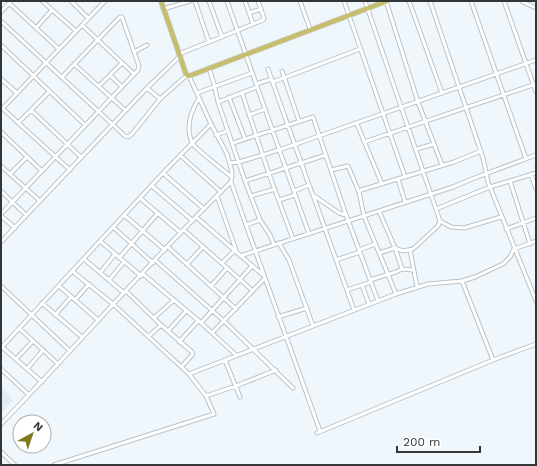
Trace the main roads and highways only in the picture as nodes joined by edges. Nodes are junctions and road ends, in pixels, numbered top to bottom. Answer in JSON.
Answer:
{"nodes":[{"id":1,"x":161,"y":1,"type":"edge"},
{"id":2,"x":386,"y":1,"type":"edge"}],
"edges":[{"from":1,"to":2,"type":"main road"}]}
